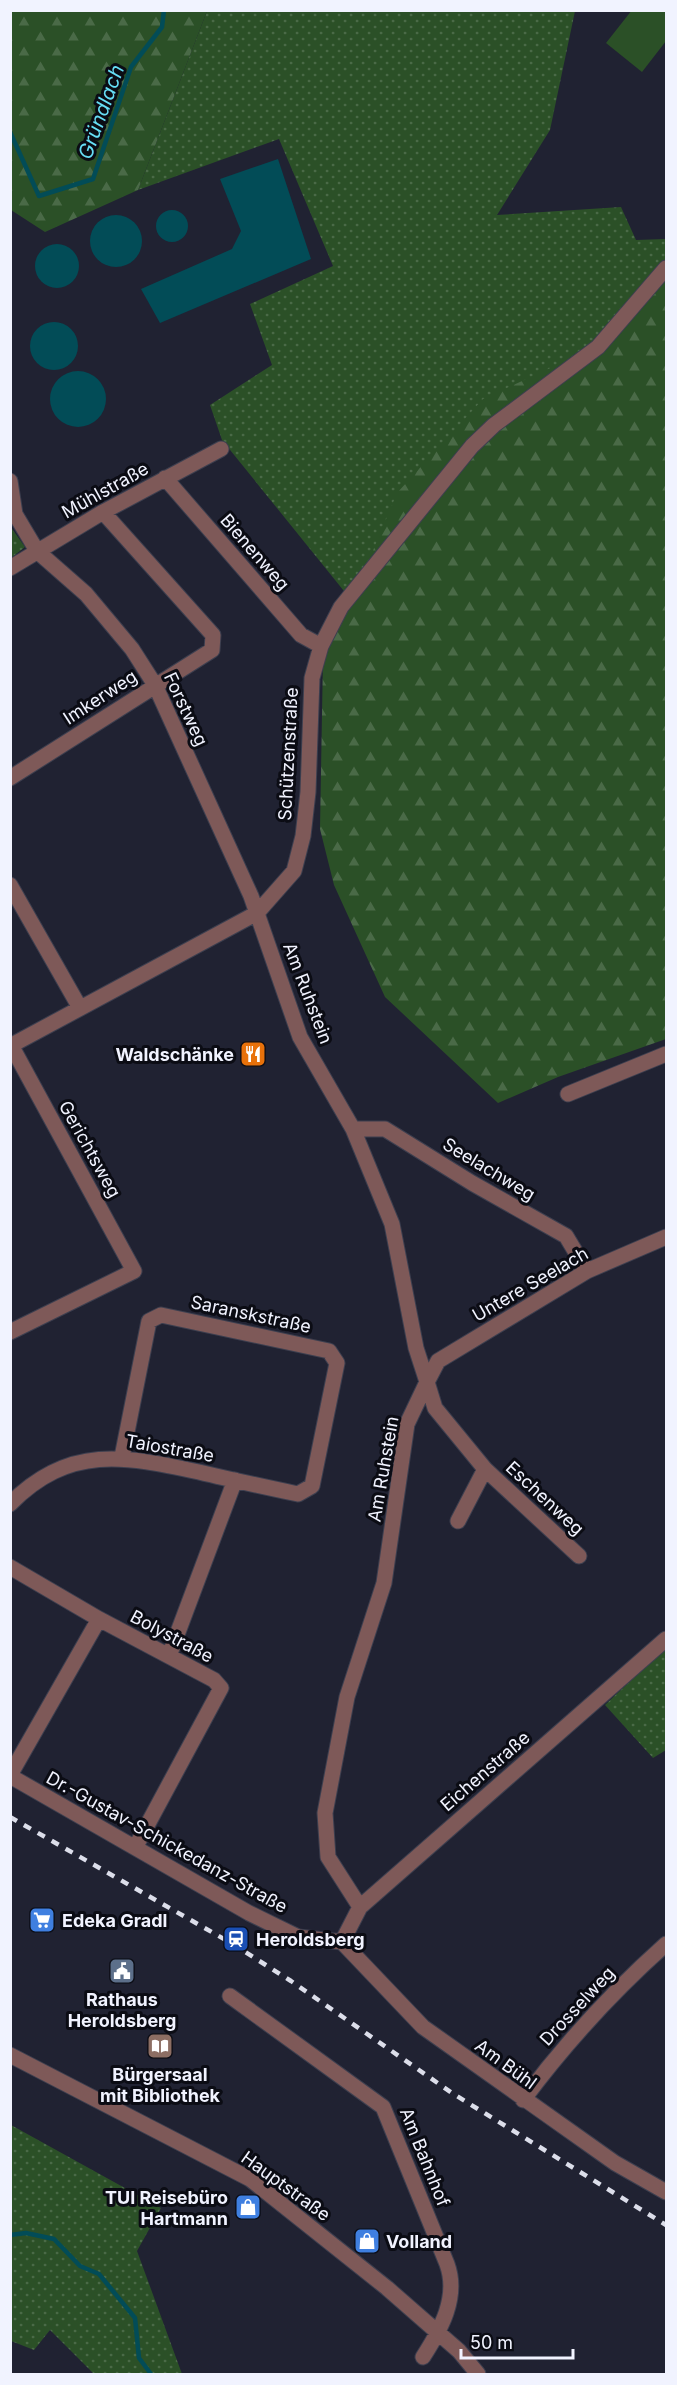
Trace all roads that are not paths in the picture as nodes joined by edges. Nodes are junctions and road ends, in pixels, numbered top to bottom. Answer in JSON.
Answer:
{"nodes":[{"id":1,"x":666,"y":268,"type":"edge"},
{"id":2,"x":221,"y":449,"type":"dead end"},
{"id":3,"x":165,"y":478,"type":"junction"},
{"id":4,"x":10,"y":481,"type":"edge"},
{"id":5,"x":103,"y":512,"type":"junction"},
{"id":6,"x":37,"y":551,"type":"junction"},
{"id":7,"x":10,"y":568,"type":"edge"},
{"id":8,"x":321,"y":646,"type":"junction"},
{"id":9,"x":155,"y":685,"type":"junction"},
{"id":10,"x":10,"y":778,"type":"edge"},
{"id":11,"x":10,"y":885,"type":"edge"},
{"id":12,"x":257,"y":913,"type":"junction"},
{"id":13,"x":80,"y":1008,"type":"junction"},
{"id":14,"x":11,"y":1046,"type":"edge"},
{"id":15,"x":666,"y":1054,"type":"edge"},
{"id":16,"x":568,"y":1094,"type":"dead end"},
{"id":17,"x":353,"y":1129,"type":"junction"},
{"id":18,"x":666,"y":1237,"type":"edge"},
{"id":19,"x":587,"y":1271,"type":"junction"},
{"id":20,"x":10,"y":1332,"type":"edge"},
{"id":21,"x":427,"y":1382,"type":"junction"},
{"id":22,"x":122,"y":1457,"type":"junction"},
{"id":23,"x":485,"y":1469,"type":"junction"},
{"id":24,"x":235,"y":1480,"type":"junction"},
{"id":25,"x":298,"y":1494,"type":"joint"},
{"id":26,"x":10,"y":1504,"type":"edge"},
{"id":27,"x":458,"y":1521,"type":"dead end"},
{"id":28,"x":579,"y":1556,"type":"dead end"},
{"id":29,"x":10,"y":1567,"type":"edge"},
{"id":30,"x":99,"y":1619,"type":"junction"},
{"id":31,"x":666,"y":1639,"type":"edge"},
{"id":32,"x":169,"y":1656,"type":"junction"},
{"id":33,"x":10,"y":1775,"type":"edge"},
{"id":34,"x":136,"y":1846,"type":"junction"},
{"id":35,"x":360,"y":1907,"type":"junction"},
{"id":36,"x":342,"y":1942,"type":"junction"},
{"id":37,"x":666,"y":1944,"type":"edge"},
{"id":38,"x":230,"y":1996,"type":"dead end"},
{"id":39,"x":10,"y":2055,"type":"edge"},
{"id":40,"x":523,"y":2100,"type":"junction"},
{"id":41,"x":666,"y":2192,"type":"edge"},
{"id":42,"x":439,"y":2333,"type":"junction"},
{"id":43,"x":423,"y":2357,"type":"dead end"},
{"id":44,"x":478,"y":2374,"type":"edge"}],
"edges":[{"from":1,"to":8,"type":"street","name":"Schützenstraße"},
{"from":2,"to":3,"type":"street","name":"Mühlstraße"},
{"from":3,"to":5,"type":"street","name":"Mühlstraße"},
{"from":3,"to":8,"type":"street","name":"Bienenweg"},
{"from":4,"to":6,"type":"street","name":"Forstweg"},
{"from":5,"to":6,"type":"street","name":"Mühlstraße"},
{"from":5,"to":9,"type":"street","name":"Imkerweg"},
{"from":6,"to":7,"type":"street","name":"Mühlstraße"},
{"from":6,"to":9,"type":"street","name":"Forstweg"},
{"from":8,"to":12,"type":"street","name":"Schützenstraße"},
{"from":9,"to":10,"type":"street","name":"Imkerweg"},
{"from":9,"to":12,"type":"street","name":"Forstweg"},
{"from":11,"to":13,"type":"street"},
{"from":12,"to":13,"type":"street","name":"Schützenstraße"},
{"from":12,"to":17,"type":"street","name":"Am Ruhstein"},
{"from":13,"to":14,"type":"street","name":"Schützenstraße"},
{"from":14,"to":20,"type":"street","name":"Gerichtsweg"},
{"from":15,"to":16,"type":"street"},
{"from":17,"to":19,"type":"street","name":"Seelachweg"},
{"from":17,"to":21,"type":"street","name":"Am Ruhstein"},
{"from":18,"to":19,"type":"street","name":"Untere Seelach"},
{"from":19,"to":21,"type":"street","name":"Untere Seelach"},
{"from":21,"to":23,"type":"street","name":"Eschenweg"},
{"from":21,"to":35,"type":"street","name":"Am Ruhstein"},
{"from":22,"to":24,"type":"street","name":"Taiostraße"},
{"from":22,"to":25,"type":"street","name":"Saranskstraße"},
{"from":22,"to":26,"type":"street","name":"Taiostraße"},
{"from":23,"to":27,"type":"street","name":"Eschenweg"},
{"from":23,"to":28,"type":"street","name":"Eschenweg"},
{"from":24,"to":25,"type":"street","name":"Taiostraße"},
{"from":24,"to":32,"type":"street"},
{"from":29,"to":30,"type":"street","name":"Bolystraße"},
{"from":30,"to":32,"type":"street","name":"Bolystraße"},
{"from":30,"to":33,"type":"street"},
{"from":31,"to":35,"type":"street","name":"Eichenstraße"},
{"from":32,"to":34,"type":"street","name":"Bolystraße"},
{"from":33,"to":34,"type":"street","name":"Dr.-Gustav-Schickedanz-Straße"},
{"from":34,"to":36,"type":"street","name":"Dr.-Gustav-Schickedanz-Straße"},
{"from":35,"to":36,"type":"street","name":"Eichenstraße"},
{"from":36,"to":40,"type":"street","name":"Am Bühl"},
{"from":37,"to":40,"type":"street","name":"Drosselweg"},
{"from":38,"to":42,"type":"street","name":"Am Bahnhof"},
{"from":39,"to":42,"type":"street","name":"Hauptstraße"},
{"from":40,"to":41,"type":"street","name":"Am Bühl"},
{"from":42,"to":43,"type":"street","name":"Am Bahnhof"},
{"from":42,"to":44,"type":"street","name":"Hauptstraße"}]}
